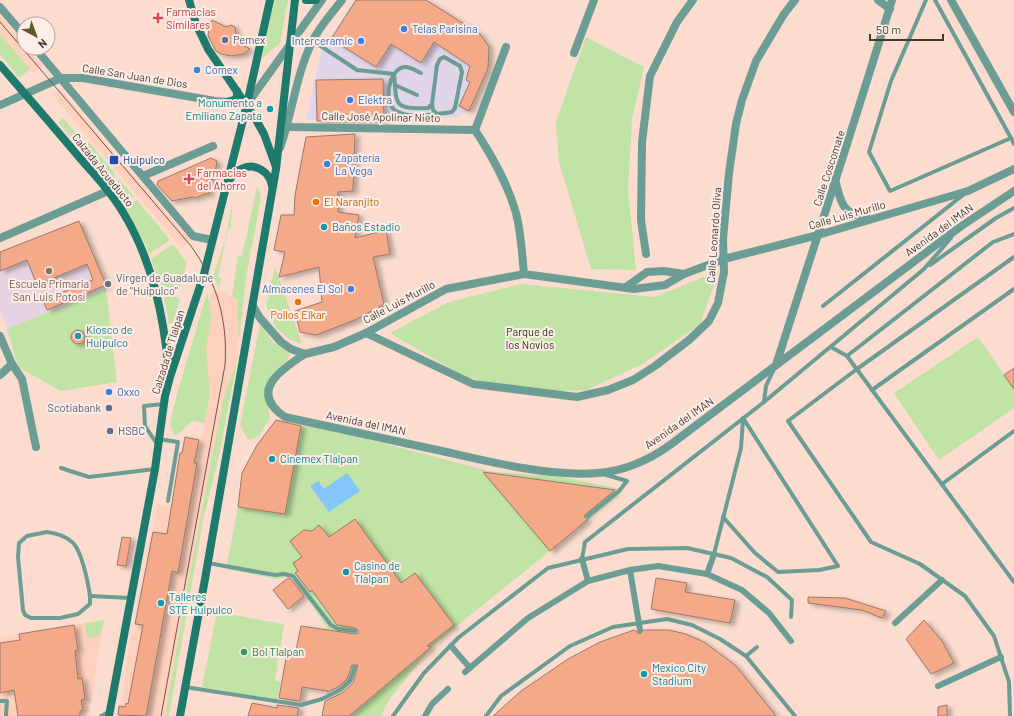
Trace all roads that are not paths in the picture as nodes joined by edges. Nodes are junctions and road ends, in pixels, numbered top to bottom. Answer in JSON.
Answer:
{"nodes":[{"id":1,"x":189,"y":0,"type":"edge"},
{"id":2,"x":270,"y":0,"type":"edge"},
{"id":3,"x":295,"y":0,"type":"edge"},
{"id":4,"x":306,"y":0,"type":"edge"},
{"id":5,"x":316,"y":0,"type":"edge"},
{"id":6,"x":322,"y":0,"type":"edge"},
{"id":7,"x":342,"y":0,"type":"edge"},
{"id":8,"x":594,"y":0,"type":"edge"},
{"id":9,"x":692,"y":0,"type":"edge"},
{"id":10,"x":795,"y":0,"type":"edge"},
{"id":11,"x":878,"y":0,"type":"edge"},
{"id":12,"x":892,"y":0,"type":"edge"},
{"id":13,"x":926,"y":0,"type":"edge"},
{"id":14,"x":935,"y":0,"type":"edge"},
{"id":15,"x":952,"y":0,"type":"edge"},
{"id":16,"x":0,"y":7,"type":"edge"},
{"id":17,"x":890,"y":9,"type":"junction"},
{"id":18,"x":16,"y":26,"type":"edge"},
{"id":19,"x":313,"y":40,"type":"junction"},
{"id":20,"x":244,"y":42,"type":"dead end"},
{"id":21,"x":261,"y":43,"type":"junction"},
{"id":22,"x":506,"y":47,"type":"dead end"},
{"id":23,"x":288,"y":49,"type":"junction"},
{"id":24,"x":574,"y":53,"type":"dead end"},
{"id":25,"x":42,"y":56,"type":"edge"},
{"id":26,"x":0,"y":64,"type":"edge"},
{"id":27,"x":421,"y":73,"type":"dead end"},
{"id":28,"x":394,"y":74,"type":"junction"},
{"id":29,"x":61,"y":78,"type":"junction"},
{"id":30,"x":395,"y":85,"type":"junction"},
{"id":31,"x":237,"y":91,"type":"junction"},
{"id":32,"x":24,"y":93,"type":"junction"},
{"id":33,"x":417,"y":95,"type":"dead end"},
{"id":34,"x":227,"y":102,"type":"junction"},
{"id":35,"x":0,"y":104,"type":"edge"},
{"id":36,"x":247,"y":104,"type":"junction"},
{"id":37,"x":432,"y":104,"type":"junction"},
{"id":38,"x":1014,"y":112,"type":"edge"},
{"id":39,"x":437,"y":114,"type":"junction"},
{"id":40,"x":288,"y":127,"type":"junction"},
{"id":41,"x":475,"y":130,"type":"junction"},
{"id":42,"x":1011,"y":138,"type":"junction"},
{"id":43,"x":1014,"y":144,"type":"edge"},
{"id":44,"x":213,"y":146,"type":"dead end"},
{"id":45,"x":279,"y":151,"type":"junction"},
{"id":46,"x":276,"y":169,"type":"junction"},
{"id":47,"x":1014,"y":169,"type":"edge"},
{"id":48,"x":143,"y":176,"type":"junction"},
{"id":49,"x":836,"y":183,"type":"junction"},
{"id":50,"x":225,"y":186,"type":"junction"},
{"id":51,"x":272,"y":189,"type":"junction"},
{"id":52,"x":108,"y":191,"type":"junction"},
{"id":53,"x":968,"y":191,"type":"junction"},
{"id":54,"x":1014,"y":192,"type":"edge"},
{"id":55,"x":1014,"y":208,"type":"edge"},
{"id":56,"x":870,"y":219,"type":"junction"},
{"id":57,"x":960,"y":227,"type":"junction"},
{"id":58,"x":1014,"y":234,"type":"edge"},
{"id":59,"x":818,"y":235,"type":"junction"},
{"id":60,"x":0,"y":238,"type":"edge"},
{"id":61,"x":212,"y":240,"type":"junction"},
{"id":62,"x":646,"y":254,"type":"dead end"},
{"id":63,"x":1014,"y":257,"type":"edge"},
{"id":64,"x":724,"y":259,"type":"junction"},
{"id":65,"x":924,"y":269,"type":"junction"},
{"id":66,"x":524,"y":274,"type":"junction"},
{"id":67,"x":684,"y":274,"type":"junction"},
{"id":68,"x":626,"y":287,"type":"junction"},
{"id":69,"x":1014,"y":289,"type":"edge"},
{"id":70,"x":253,"y":306,"type":"junction"},
{"id":71,"x":823,"y":306,"type":"dead end"},
{"id":72,"x":366,"y":333,"type":"junction"},
{"id":73,"x":0,"y":336,"type":"edge"},
{"id":74,"x":831,"y":346,"type":"junction"},
{"id":75,"x":305,"y":354,"type":"junction"},
{"id":76,"x":847,"y":356,"type":"junction"},
{"id":77,"x":12,"y":364,"type":"junction"},
{"id":78,"x":776,"y":365,"type":"junction"},
{"id":79,"x":857,"y":369,"type":"junction"},
{"id":80,"x":0,"y":375,"type":"edge"},
{"id":81,"x":170,"y":377,"type":"junction"},
{"id":82,"x":872,"y":390,"type":"junction"},
{"id":83,"x":764,"y":402,"type":"junction"},
{"id":84,"x":164,"y":404,"type":"junction"},
{"id":85,"x":743,"y":418,"type":"junction"},
{"id":86,"x":1014,"y":431,"type":"edge"},
{"id":87,"x":158,"y":442,"type":"junction"},
{"id":88,"x":36,"y":447,"type":"dead end"},
{"id":89,"x":61,"y":468,"type":"dead end"},
{"id":90,"x":154,"y":469,"type":"junction"},
{"id":91,"x":599,"y":473,"type":"junction"},
{"id":92,"x":942,"y":484,"type":"junction"},
{"id":93,"x":168,"y":501,"type":"dead end"},
{"id":94,"x":588,"y":516,"type":"dead end"},
{"id":95,"x":723,"y":517,"type":"junction"},
{"id":96,"x":714,"y":554,"type":"junction"},
{"id":97,"x":582,"y":559,"type":"junction"},
{"id":98,"x":208,"y":563,"type":"junction"},
{"id":99,"x":630,"y":570,"type":"junction"},
{"id":100,"x":707,"y":574,"type":"junction"},
{"id":101,"x":942,"y":580,"type":"junction"},
{"id":102,"x":588,"y":582,"type":"junction"},
{"id":103,"x":1014,"y":582,"type":"edge"},
{"id":104,"x":91,"y":596,"type":"junction"},
{"id":105,"x":130,"y":598,"type":"junction"},
{"id":106,"x":791,"y":617,"type":"dead end"},
{"id":107,"x":895,"y":623,"type":"dead end"},
{"id":108,"x":640,"y":630,"type":"dead end"},
{"id":109,"x":355,"y":631,"type":"dead end"},
{"id":110,"x":791,"y":641,"type":"dead end"},
{"id":111,"x":451,"y":646,"type":"junction"},
{"id":112,"x":756,"y":647,"type":"dead end"},
{"id":113,"x":746,"y":656,"type":"junction"},
{"id":114,"x":1001,"y":657,"type":"junction"},
{"id":115,"x":355,"y":667,"type":"dead end"},
{"id":116,"x":938,"y":686,"type":"dead end"},
{"id":117,"x":185,"y":687,"type":"junction"},
{"id":118,"x":448,"y":689,"type":"dead end"},
{"id":119,"x":0,"y":701,"type":"edge"},
{"id":120,"x":109,"y":714,"type":"edge"},
{"id":121,"x":6,"y":716,"type":"edge"},
{"id":122,"x":101,"y":716,"type":"edge"},
{"id":123,"x":180,"y":716,"type":"edge"},
{"id":124,"x":393,"y":716,"type":"edge"},
{"id":125,"x":426,"y":716,"type":"edge"},
{"id":126,"x":486,"y":716,"type":"edge"},
{"id":127,"x":795,"y":716,"type":"edge"},
{"id":128,"x":1010,"y":716,"type":"edge"}],
"edges":[{"from":1,"to":31,"type":"main road"},
{"from":2,"to":21,"type":"main road","name":"Calzada de Tlalpan"},
{"from":3,"to":23,"type":"main road"},
{"from":4,"to":5,"type":"main road"},
{"from":6,"to":23,"type":"street"},
{"from":7,"to":19,"type":"street"},
{"from":8,"to":24,"type":"street"},
{"from":9,"to":62,"type":"street"},
{"from":10,"to":64,"type":"street","name":"Calle Leonardo Oliva"},
{"from":11,"to":17,"type":"street"},
{"from":12,"to":17,"type":"street","name":"Calle Coscomate"},
{"from":13,"to":42,"type":"lane"},
{"from":14,"to":42,"type":"lane"},
{"from":15,"to":38,"type":"street"},
{"from":16,"to":18,"type":"street"},
{"from":17,"to":49,"type":"street","name":"Calle Coscomate"},
{"from":19,"to":28,"type":"lane"},
{"from":19,"to":40,"type":"street"},
{"from":20,"to":21,"type":"lane"},
{"from":21,"to":36,"type":"main road","name":"Calzada de Tlalpan"},
{"from":22,"to":41,"type":"street"},
{"from":23,"to":36,"type":"street"},
{"from":23,"to":45,"type":"main road"},
{"from":25,"to":29,"type":"street"},
{"from":26,"to":32,"type":"main road","name":"Calzada Acueducto"},
{"from":27,"to":28,"type":"lane"},
{"from":28,"to":30,"type":"lane"},
{"from":28,"to":39,"type":"lane"},
{"from":29,"to":32,"type":"street","name":"Calle San Juan de Dios"},
{"from":29,"to":34,"type":"street","name":"Calle San Juan de Dios"},
{"from":29,"to":48,"type":"street"},
{"from":30,"to":33,"type":"lane"},
{"from":30,"to":37,"type":"lane"},
{"from":31,"to":34,"type":"main road"},
{"from":31,"to":36,"type":"main road"},
{"from":32,"to":35,"type":"street","name":"Calle San Juan de Dios"},
{"from":32,"to":52,"type":"main road","name":"Calzada Acueducto"},
{"from":34,"to":36,"type":"street","name":"Calle San Juan de Dios"},
{"from":36,"to":46,"type":"main road"},
{"from":36,"to":50,"type":"main road","name":"Calzada de Tlalpan"},
{"from":37,"to":39,"type":"lane"},
{"from":37,"to":39,"type":"lane"},
{"from":40,"to":41,"type":"street","name":"Calle José Apolinar Nieto"},
{"from":40,"to":45,"type":"street"},
{"from":41,"to":66,"type":"street"},
{"from":42,"to":43,"type":"lane"},
{"from":44,"to":48,"type":"street"},
{"from":45,"to":46,"type":"main road"},
{"from":46,"to":51,"type":"main road"},
{"from":47,"to":53,"type":"street","name":"Calle Luis Murillo"},
{"from":48,"to":61,"type":"street"},
{"from":49,"to":56,"type":"street"},
{"from":49,"to":59,"type":"street","name":"Calle Coscomate"},
{"from":50,"to":51,"type":"main road"},
{"from":50,"to":61,"type":"main road","name":"Calzada de Tlalpan"},
{"from":51,"to":70,"type":"main road"},
{"from":52,"to":60,"type":"street"},
{"from":52,"to":81,"type":"main road","name":"Calzada Acueducto"},
{"from":53,"to":56,"type":"street","name":"Calle Luis Murillo"},
{"from":53,"to":71,"type":"lane"},
{"from":54,"to":57,"type":"street","name":"Avenida del IMAN"},
{"from":55,"to":65,"type":"lane"},
{"from":56,"to":59,"type":"street","name":"Calle Luis Murillo"},
{"from":57,"to":65,"type":"lane"},
{"from":57,"to":78,"type":"street","name":"Avenida del IMAN"},
{"from":58,"to":76,"type":"lane"},
{"from":59,"to":64,"type":"street","name":"Calle Luis Murillo"},
{"from":59,"to":78,"type":"street","name":"Calle Coscomate"},
{"from":61,"to":81,"type":"main road","name":"Calzada de Tlalpan"},
{"from":63,"to":79,"type":"lane"},
{"from":64,"to":67,"type":"street","name":"Calle Luis Murillo"},
{"from":64,"to":72,"type":"street","name":"Calle Leonardo Oliva"},
{"from":65,"to":74,"type":"lane"},
{"from":66,"to":68,"type":"street","name":"Calle Luis Murillo"},
{"from":66,"to":72,"type":"street","name":"Calle Luis Murillo"},
{"from":67,"to":68,"type":"street","name":"Calle Luis Murillo"},
{"from":67,"to":68,"type":"street","name":"Calle Luis Murillo"},
{"from":69,"to":82,"type":"lane"},
{"from":70,"to":75,"type":"street"},
{"from":70,"to":98,"type":"main road"},
{"from":72,"to":75,"type":"street","name":"Calle Luis Murillo"},
{"from":73,"to":77,"type":"street"},
{"from":74,"to":76,"type":"lane"},
{"from":74,"to":83,"type":"lane"},
{"from":75,"to":91,"type":"street","name":"Avenida del IMAN"},
{"from":76,"to":79,"type":"lane"},
{"from":77,"to":80,"type":"street"},
{"from":77,"to":88,"type":"street"},
{"from":78,"to":83,"type":"lane"},
{"from":78,"to":91,"type":"street","name":"Avenida del IMAN"},
{"from":79,"to":82,"type":"lane"},
{"from":79,"to":101,"type":"lane"},
{"from":81,"to":84,"type":"main road","name":"Calzada de Tlalpan"},
{"from":82,"to":92,"type":"lane"},
{"from":83,"to":85,"type":"lane"},
{"from":84,"to":87,"type":"main road","name":"Calzada de Tlalpan"},
{"from":84,"to":87,"type":"lane"},
{"from":85,"to":95,"type":"lane"},
{"from":85,"to":95,"type":"lane"},
{"from":85,"to":97,"type":"lane"},
{"from":86,"to":92,"type":"lane"},
{"from":87,"to":90,"type":"main road","name":"Calzada de Tlalpan"},
{"from":87,"to":93,"type":"lane"},
{"from":89,"to":90,"type":"lane"},
{"from":90,"to":105,"type":"main road","name":"Calzada de Tlalpan"},
{"from":91,"to":94,"type":"lane"},
{"from":92,"to":103,"type":"lane"},
{"from":95,"to":96,"type":"lane"},
{"from":96,"to":97,"type":"lane"},
{"from":96,"to":100,"type":"street"},
{"from":96,"to":106,"type":"lane"},
{"from":97,"to":102,"type":"street"},
{"from":97,"to":111,"type":"lane"},
{"from":98,"to":109,"type":"lane"},
{"from":98,"to":117,"type":"main road"},
{"from":99,"to":100,"type":"street"},
{"from":99,"to":102,"type":"street"},
{"from":99,"to":108,"type":"street"},
{"from":100,"to":110,"type":"street"},
{"from":101,"to":107,"type":"street"},
{"from":101,"to":114,"type":"lane"},
{"from":102,"to":111,"type":"street"},
{"from":104,"to":104,"type":"lane"},
{"from":104,"to":105,"type":"lane"},
{"from":105,"to":120,"type":"main road","name":"Calzada de Tlalpan"},
{"from":111,"to":124,"type":"lane"},
{"from":112,"to":113,"type":"lane"},
{"from":113,"to":126,"type":"lane"},
{"from":113,"to":127,"type":"lane"},
{"from":114,"to":116,"type":"street"},
{"from":114,"to":128,"type":"lane"},
{"from":115,"to":117,"type":"lane"},
{"from":117,"to":123,"type":"main road"},
{"from":118,"to":125,"type":"street"},
{"from":119,"to":121,"type":"lane"},
{"from":120,"to":122,"type":"lane"}]}
